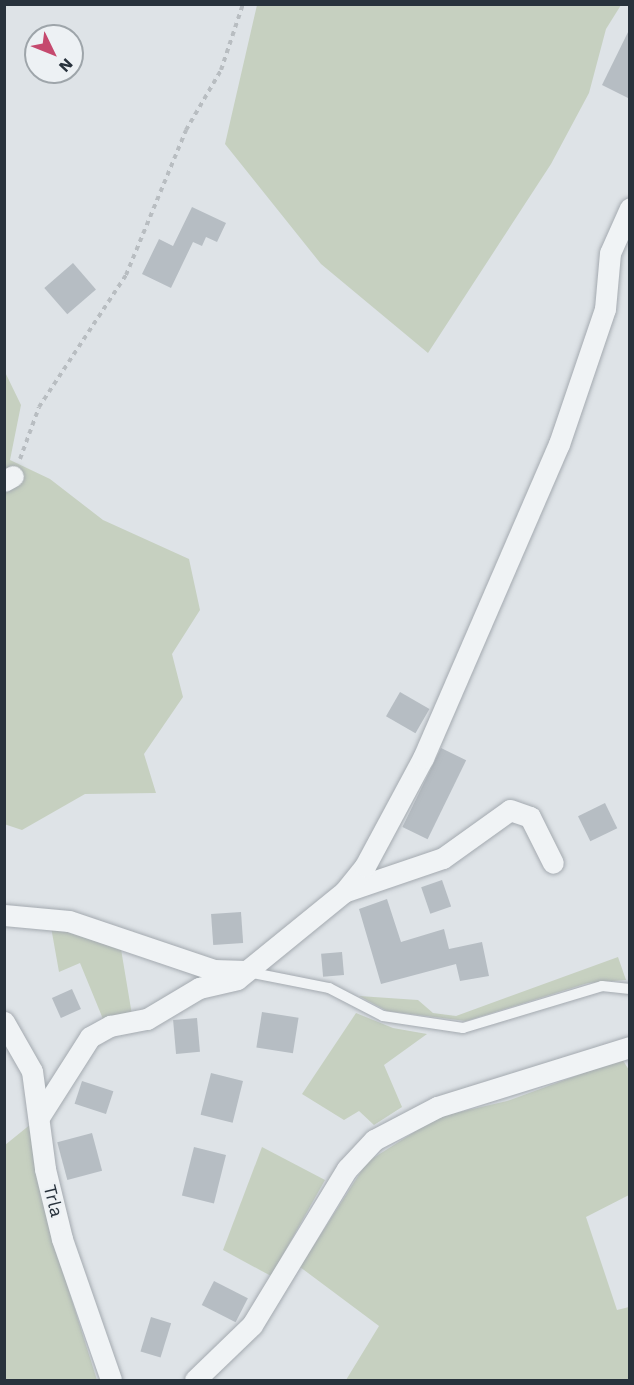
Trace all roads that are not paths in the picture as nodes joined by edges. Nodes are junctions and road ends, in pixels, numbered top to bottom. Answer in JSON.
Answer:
{"nodes":[{"id":1,"x":630,"y":208,"type":"edge"},
{"id":2,"x":553,"y":863,"type":"dead end"},
{"id":3,"x":344,"y":892,"type":"junction"},
{"id":4,"x":4,"y":915,"type":"edge"},
{"id":5,"x":247,"y":971,"type":"junction"},
{"id":6,"x":630,"y":989,"type":"edge"},
{"id":7,"x":4,"y":1022,"type":"edge"},
{"id":8,"x":630,"y":1047,"type":"edge"},
{"id":9,"x":39,"y":1117,"type":"junction"},
{"id":10,"x":111,"y":1380,"type":"edge"},
{"id":11,"x":195,"y":1380,"type":"edge"}],
"edges":[{"from":1,"to":3,"type":"street"},
{"from":2,"to":3,"type":"street"},
{"from":3,"to":5,"type":"street"},
{"from":4,"to":5,"type":"street"},
{"from":5,"to":6,"type":"lane"},
{"from":5,"to":9,"type":"street"},
{"from":7,"to":9,"type":"street","name":"Trla"},
{"from":8,"to":11,"type":"street"},
{"from":9,"to":10,"type":"street","name":"Trla"}]}
